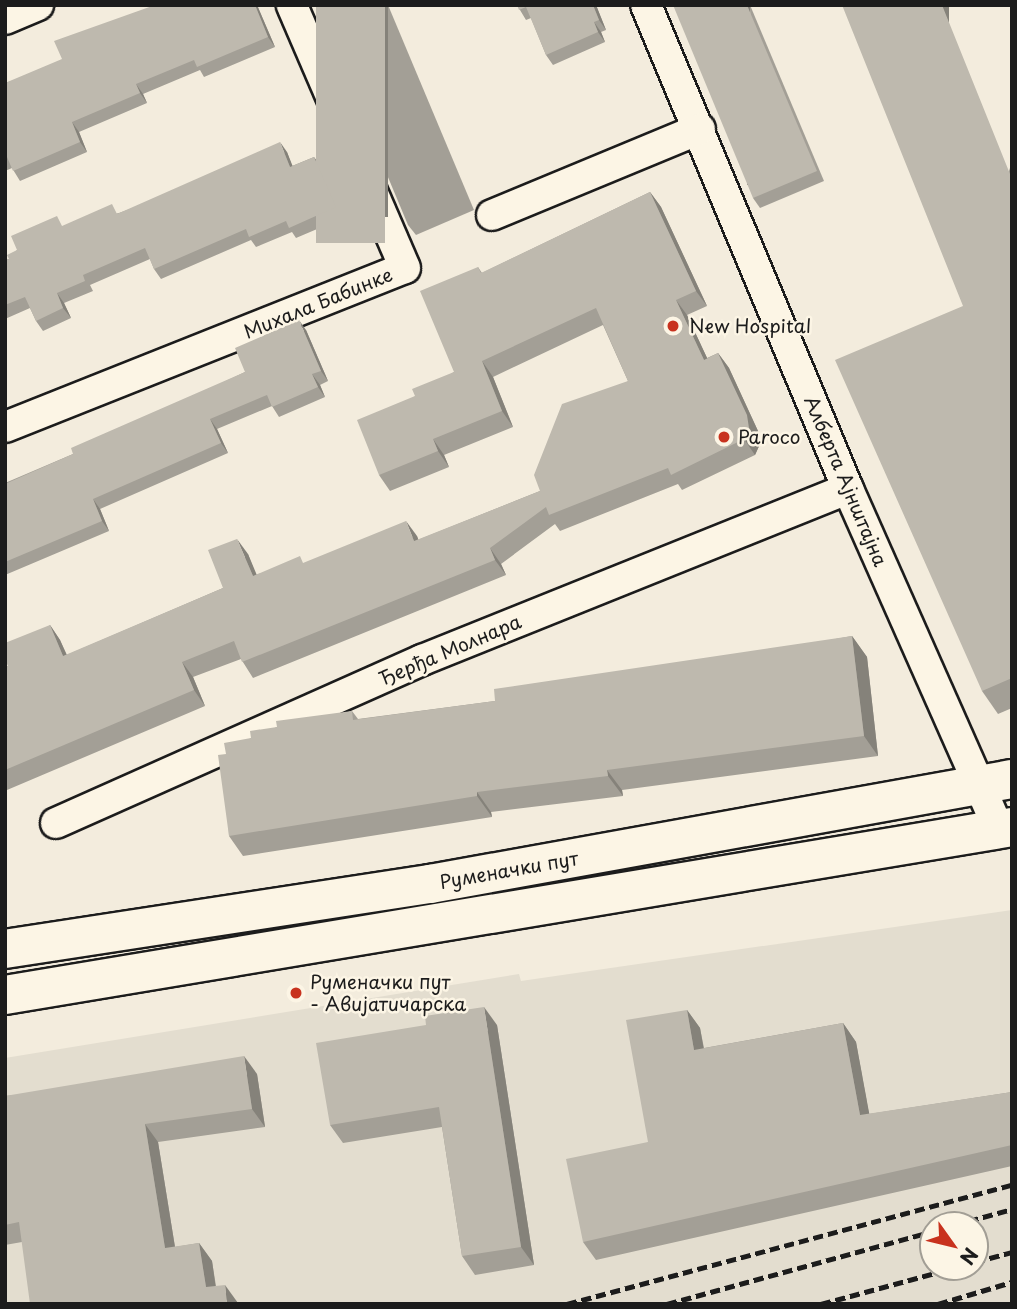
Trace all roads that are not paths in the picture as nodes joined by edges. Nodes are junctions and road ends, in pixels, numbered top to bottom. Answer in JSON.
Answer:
{"nodes":[{"id":1,"x":38,"y":5,"type":"edge"},
{"id":2,"x":292,"y":5,"type":"edge"},
{"id":3,"x":646,"y":5,"type":"edge"},
{"id":4,"x":5,"y":19,"type":"edge"},
{"id":5,"x":700,"y":129,"type":"junction"},
{"id":6,"x":492,"y":215,"type":"dead end"},
{"id":7,"x":5,"y":427,"type":"edge"},
{"id":8,"x":848,"y":489,"type":"junction"},
{"id":9,"x":996,"y":782,"type":"edge"},
{"id":10,"x":56,"y":823,"type":"dead end"},
{"id":11,"x":1005,"y":829,"type":"edge"},
{"id":12,"x":5,"y":949,"type":"edge"},
{"id":13,"x":5,"y":995,"type":"edge"}],
"edges":[{"from":1,"to":4,"type":"street"},
{"from":2,"to":7,"type":"street","name":"Михала Бабинке"},
{"from":3,"to":5,"type":"street","name":"Алберта Ајнштајна"},
{"from":5,"to":6,"type":"street"},
{"from":5,"to":8,"type":"street","name":"Алберта Ајнштајна"},
{"from":8,"to":9,"type":"street","name":"Алберта Ајнштајна"},
{"from":8,"to":10,"type":"street","name":"Ђерђа Молнара"},
{"from":9,"to":11,"type":"street","name":"Алберта Ајнштајна"},
{"from":9,"to":12,"type":"main road","name":"Руменачки пут"},
{"from":11,"to":13,"type":"main road"}]}
